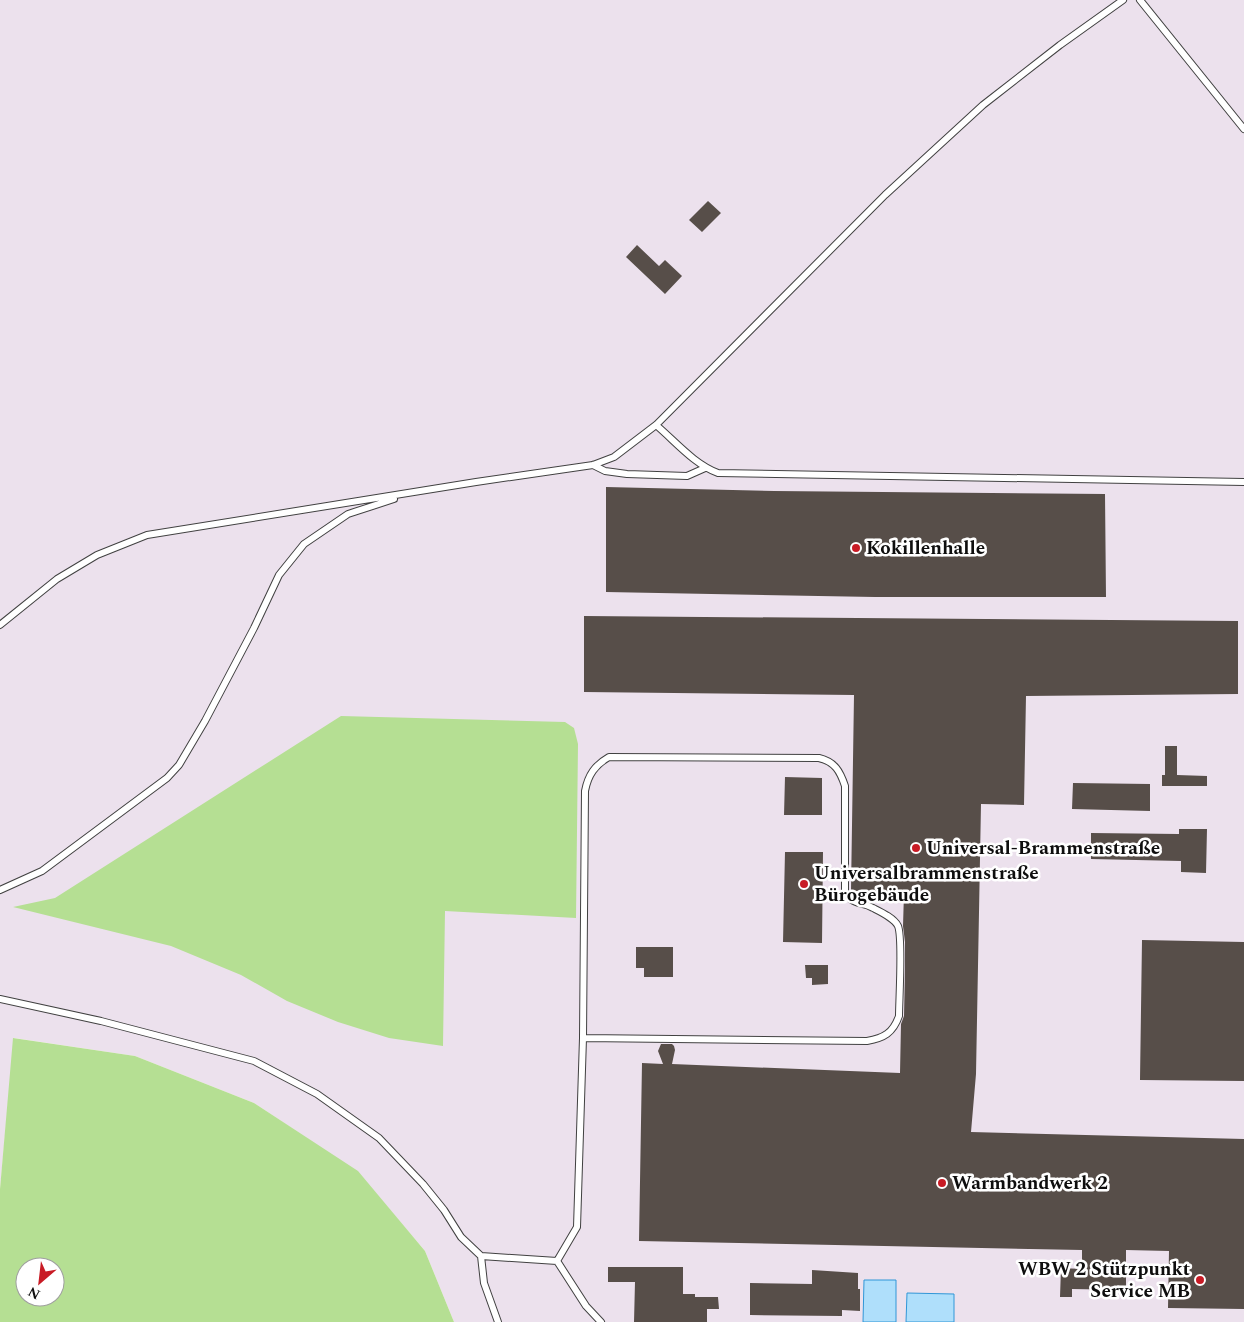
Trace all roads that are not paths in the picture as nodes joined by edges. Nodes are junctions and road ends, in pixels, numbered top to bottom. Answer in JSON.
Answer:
{"nodes":[{"id":1,"x":1124,"y":0,"type":"edge"},
{"id":2,"x":1140,"y":0,"type":"edge"},
{"id":3,"x":1244,"y":129,"type":"edge"},
{"id":4,"x":656,"y":425,"type":"junction"},
{"id":5,"x":593,"y":465,"type":"junction"},
{"id":6,"x":705,"y":468,"type":"junction"},
{"id":7,"x":1244,"y":482,"type":"edge"},
{"id":8,"x":413,"y":492,"type":"junction"},
{"id":9,"x":0,"y":625,"type":"edge"},
{"id":10,"x":0,"y":890,"type":"edge"},
{"id":11,"x":0,"y":999,"type":"edge"},
{"id":12,"x":583,"y":1038,"type":"junction"},
{"id":13,"x":481,"y":1256,"type":"junction"},
{"id":14,"x":557,"y":1261,"type":"junction"},
{"id":15,"x":498,"y":1322,"type":"edge"},
{"id":16,"x":601,"y":1322,"type":"edge"}],
"edges":[{"from":1,"to":4,"type":"lane"},
{"from":2,"to":3,"type":"lane"},
{"from":4,"to":5,"type":"lane"},
{"from":4,"to":6,"type":"lane"},
{"from":5,"to":6,"type":"lane"},
{"from":5,"to":8,"type":"lane"},
{"from":6,"to":7,"type":"lane"},
{"from":8,"to":9,"type":"lane"},
{"from":8,"to":10,"type":"lane"},
{"from":11,"to":13,"type":"lane"},
{"from":12,"to":12,"type":"lane"},
{"from":12,"to":14,"type":"lane"},
{"from":13,"to":14,"type":"lane"},
{"from":13,"to":15,"type":"lane"},
{"from":14,"to":16,"type":"lane"}]}
